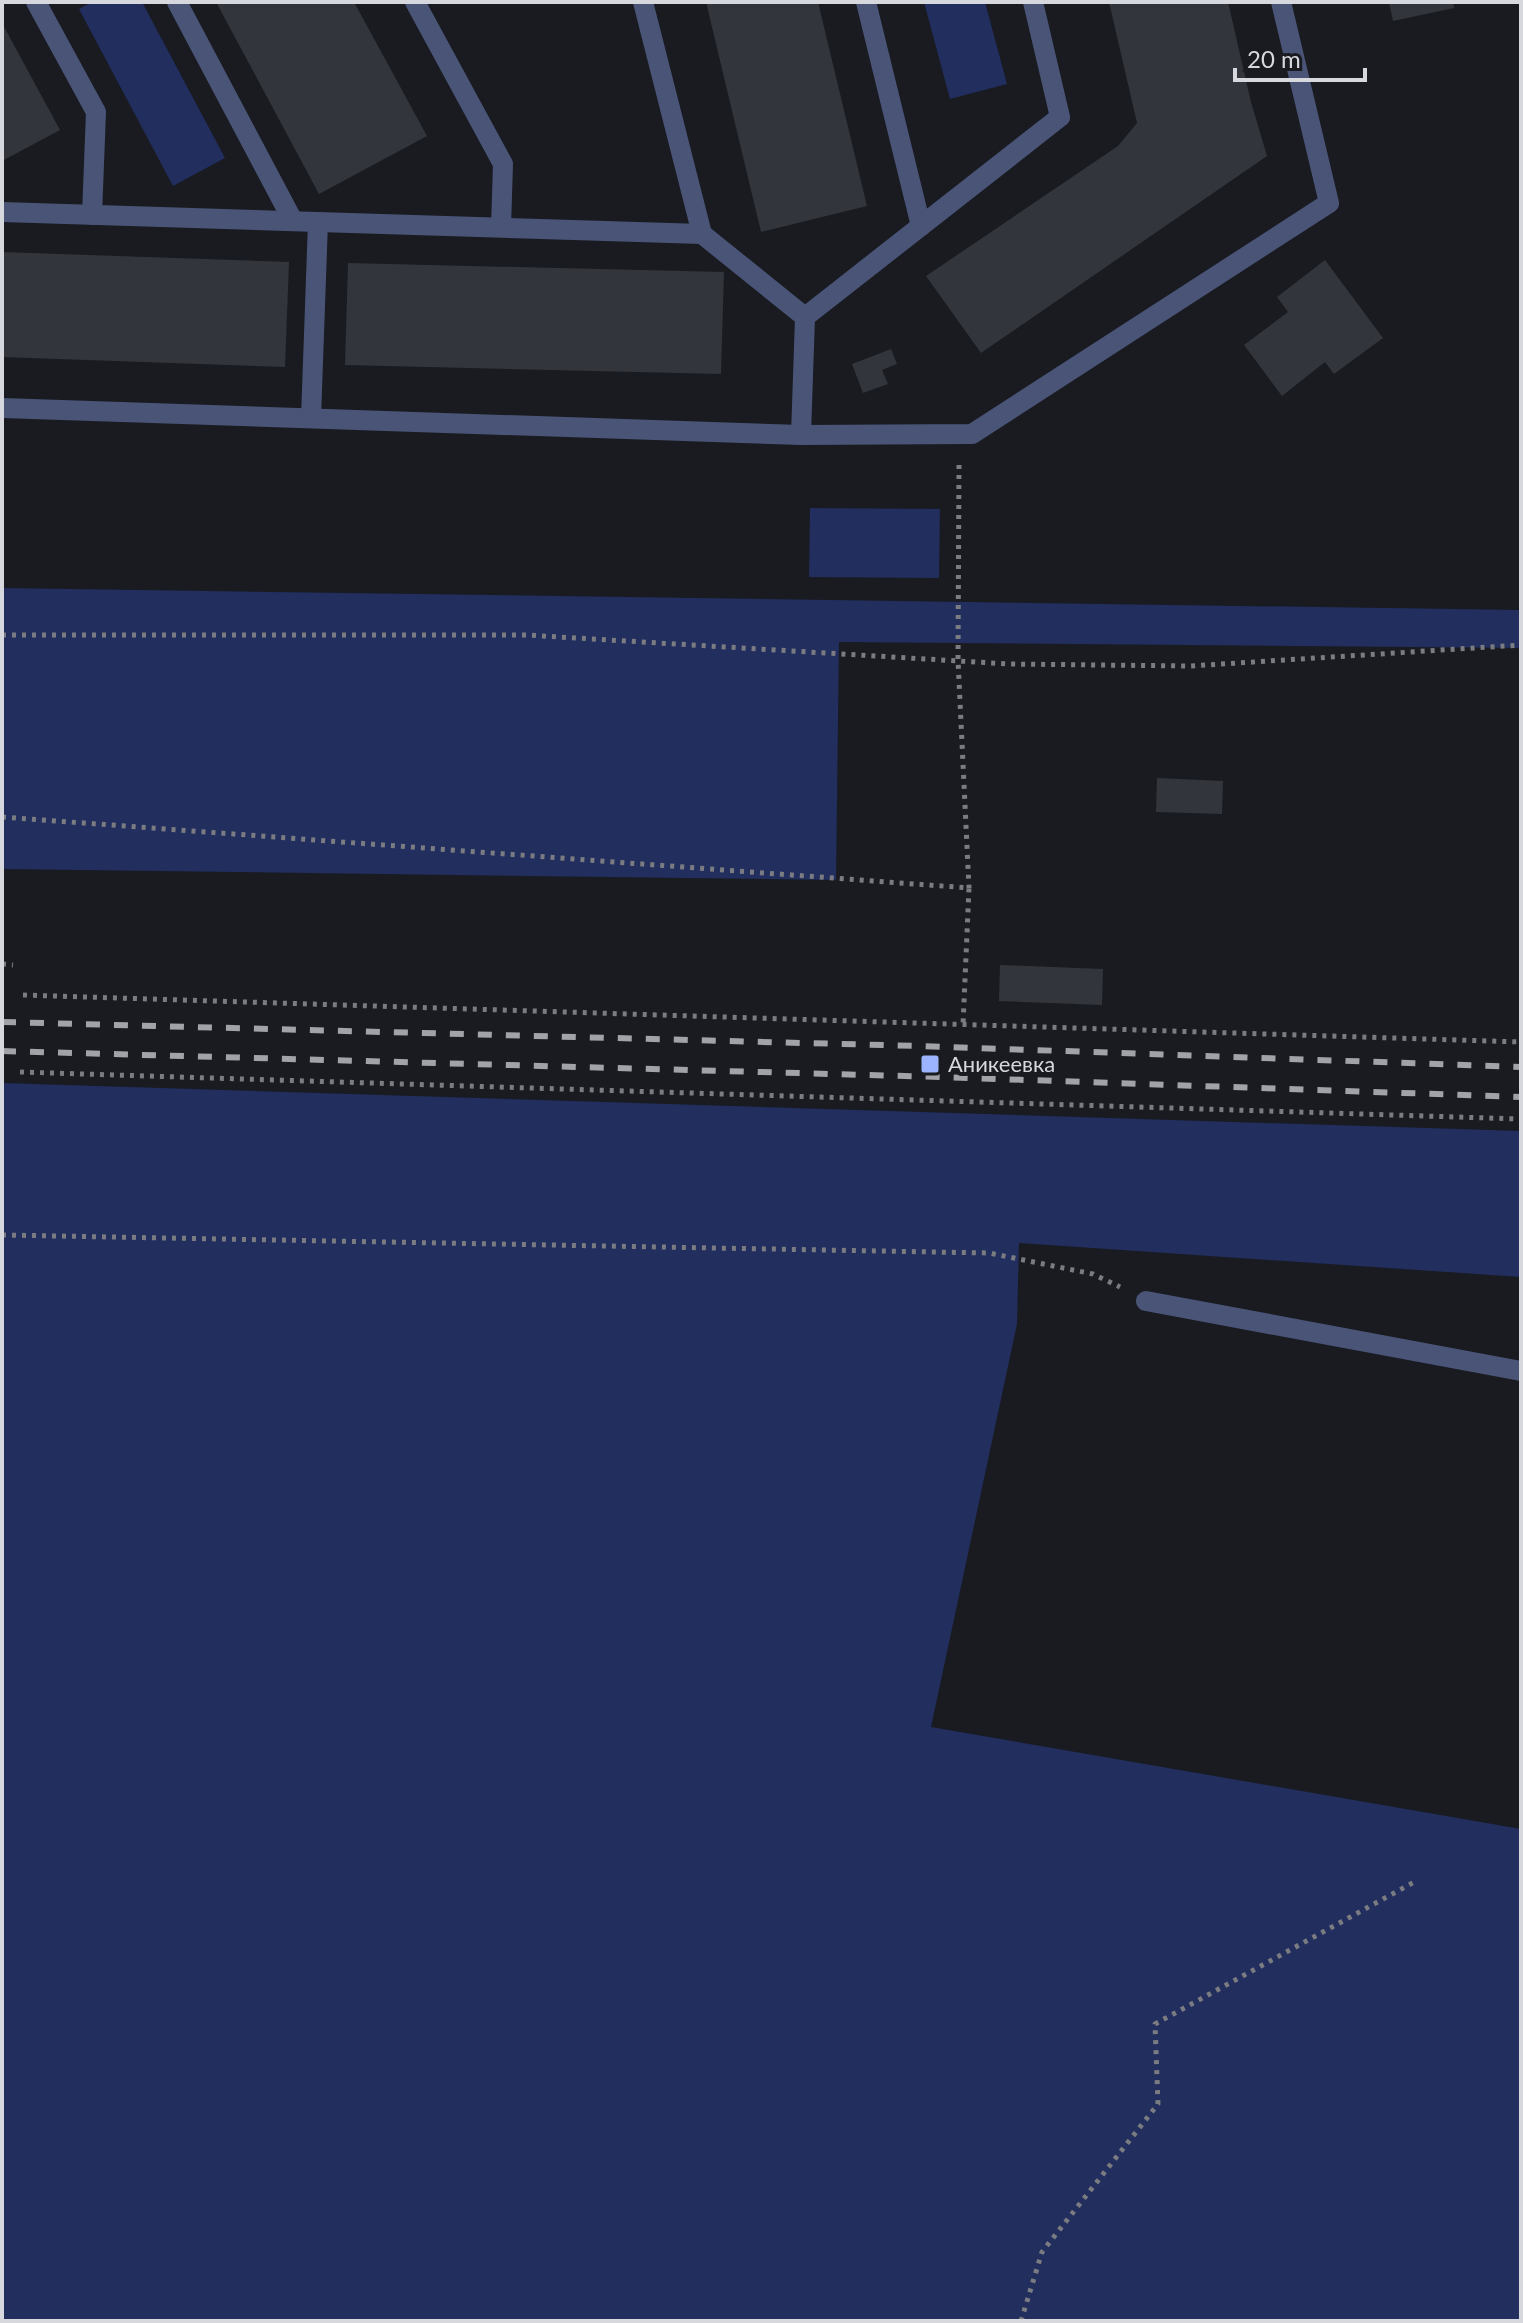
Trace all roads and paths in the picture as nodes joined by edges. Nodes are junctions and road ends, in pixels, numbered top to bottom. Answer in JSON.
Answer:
{"nodes":[{"id":1,"x":36,"y":2,"type":"edge"},
{"id":2,"x":177,"y":2,"type":"edge"},
{"id":3,"x":415,"y":2,"type":"edge"},
{"id":4,"x":643,"y":2,"type":"edge"},
{"id":5,"x":866,"y":2,"type":"edge"},
{"id":6,"x":1033,"y":2,"type":"edge"},
{"id":7,"x":1281,"y":2,"type":"edge"},
{"id":8,"x":2,"y":212,"type":"edge"},
{"id":9,"x":92,"y":215,"type":"junction"},
{"id":10,"x":293,"y":221,"type":"junction"},
{"id":11,"x":318,"y":222,"type":"junction"},
{"id":12,"x":921,"y":226,"type":"junction"},
{"id":13,"x":501,"y":227,"type":"junction"},
{"id":14,"x":702,"y":234,"type":"junction"},
{"id":15,"x":805,"y":317,"type":"junction"},
{"id":16,"x":2,"y":408,"type":"edge"},
{"id":17,"x":311,"y":418,"type":"junction"},
{"id":18,"x":801,"y":435,"type":"junction"},
{"id":19,"x":959,"y":435,"type":"junction"},
{"id":20,"x":2,"y":635,"type":"edge"},
{"id":21,"x":1521,"y":645,"type":"edge"},
{"id":22,"x":958,"y":660,"type":"junction"},
{"id":23,"x":2,"y":817,"type":"edge"},
{"id":24,"x":969,"y":888,"type":"junction"},
{"id":25,"x":2,"y":964,"type":"edge"},
{"id":26,"x":13,"y":965,"type":"dead end"},
{"id":27,"x":23,"y":995,"type":"dead end"},
{"id":28,"x":963,"y":1025,"type":"junction"},
{"id":29,"x":1521,"y":1042,"type":"edge"},
{"id":30,"x":20,"y":1072,"type":"dead end"},
{"id":31,"x":1521,"y":1119,"type":"edge"},
{"id":32,"x":2,"y":1235,"type":"edge"},
{"id":33,"x":1146,"y":1301,"type":"joint"},
{"id":34,"x":1521,"y":1371,"type":"edge"},
{"id":35,"x":1416,"y":1881,"type":"dead end"},
{"id":36,"x":1021,"y":2321,"type":"edge"}],
"edges":[{"from":1,"to":9,"type":"lane"},
{"from":2,"to":10,"type":"lane"},
{"from":3,"to":13,"type":"lane"},
{"from":4,"to":14,"type":"lane"},
{"from":5,"to":12,"type":"lane"},
{"from":6,"to":12,"type":"lane"},
{"from":7,"to":19,"type":"lane"},
{"from":8,"to":9,"type":"lane"},
{"from":9,"to":10,"type":"lane"},
{"from":10,"to":11,"type":"lane"},
{"from":11,"to":13,"type":"lane"},
{"from":11,"to":17,"type":"lane"},
{"from":12,"to":15,"type":"lane"},
{"from":13,"to":14,"type":"lane"},
{"from":14,"to":15,"type":"lane"},
{"from":15,"to":18,"type":"lane"},
{"from":16,"to":17,"type":"lane"},
{"from":17,"to":18,"type":"lane"},
{"from":18,"to":19,"type":"lane"},
{"from":19,"to":22,"type":"path"},
{"from":20,"to":22,"type":"path"},
{"from":21,"to":22,"type":"path"},
{"from":22,"to":24,"type":"path"},
{"from":23,"to":24,"type":"path"},
{"from":24,"to":28,"type":"path"},
{"from":25,"to":26,"type":"path"},
{"from":27,"to":28,"type":"path"},
{"from":28,"to":29,"type":"path"},
{"from":30,"to":31,"type":"path"},
{"from":32,"to":33,"type":"path"},
{"from":33,"to":34,"type":"lane"},
{"from":35,"to":36,"type":"path"}]}
